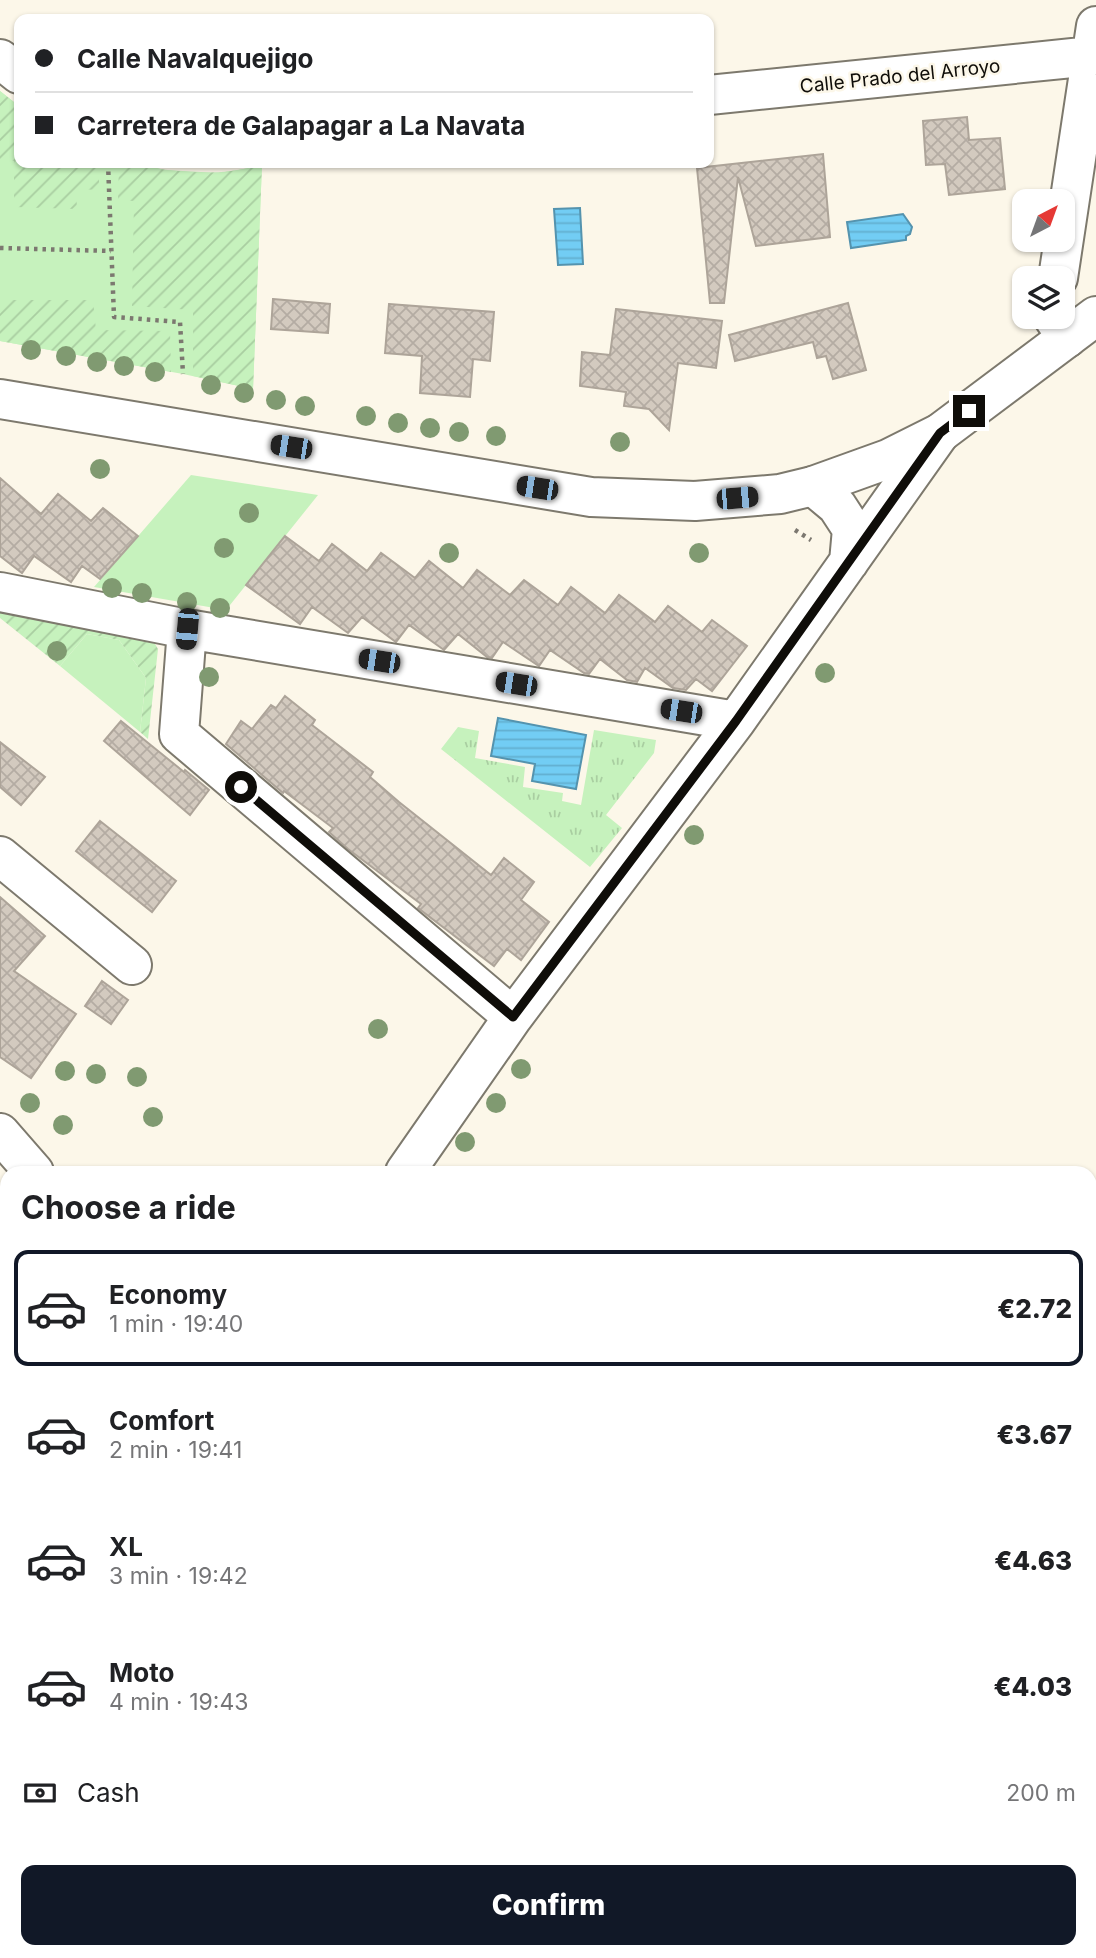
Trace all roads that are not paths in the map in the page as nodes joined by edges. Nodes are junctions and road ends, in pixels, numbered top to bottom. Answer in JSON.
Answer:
{"nodes":[{"id":1,"x":1094,"y":41,"type":"edge"},
{"id":2,"x":714,"y":94,"type":"edge"},
{"id":3,"x":1060,"y":266,"type":"edge"},
{"id":4,"x":1066,"y":329,"type":"edge"},
{"id":5,"x":0,"y":399,"type":"edge"},
{"id":6,"x":940,"y":433,"type":"junction"},
{"id":7,"x":813,"y":486,"type":"junction"},
{"id":8,"x":849,"y":562,"type":"junction"},
{"id":9,"x":0,"y":592,"type":"edge"},
{"id":10,"x":187,"y":629,"type":"junction"},
{"id":11,"x":736,"y":721,"type":"junction"},
{"id":12,"x":0,"y":856,"type":"edge"},
{"id":13,"x":132,"y":965,"type":"dead end"},
{"id":14,"x":513,"y":1017,"type":"junction"},
{"id":15,"x":0,"y":1133,"type":"edge"},
{"id":16,"x":29,"y":1166,"type":"edge"},
{"id":17,"x":409,"y":1166,"type":"edge"}],
"edges":[{"from":1,"to":2,"type":"street","name":"Calle Prado del Arroyo"},
{"from":1,"to":3,"type":"street"},
{"from":4,"to":6,"type":"street"},
{"from":5,"to":7,"type":"street"},
{"from":6,"to":7,"type":"street"},
{"from":6,"to":8,"type":"street"},
{"from":7,"to":8,"type":"street"},
{"from":8,"to":11,"type":"street"},
{"from":9,"to":10,"type":"street"},
{"from":10,"to":11,"type":"street"},
{"from":10,"to":14,"type":"street"},
{"from":11,"to":14,"type":"street"},
{"from":12,"to":13,"type":"street"},
{"from":14,"to":17,"type":"street"},
{"from":15,"to":16,"type":"street"}]}
